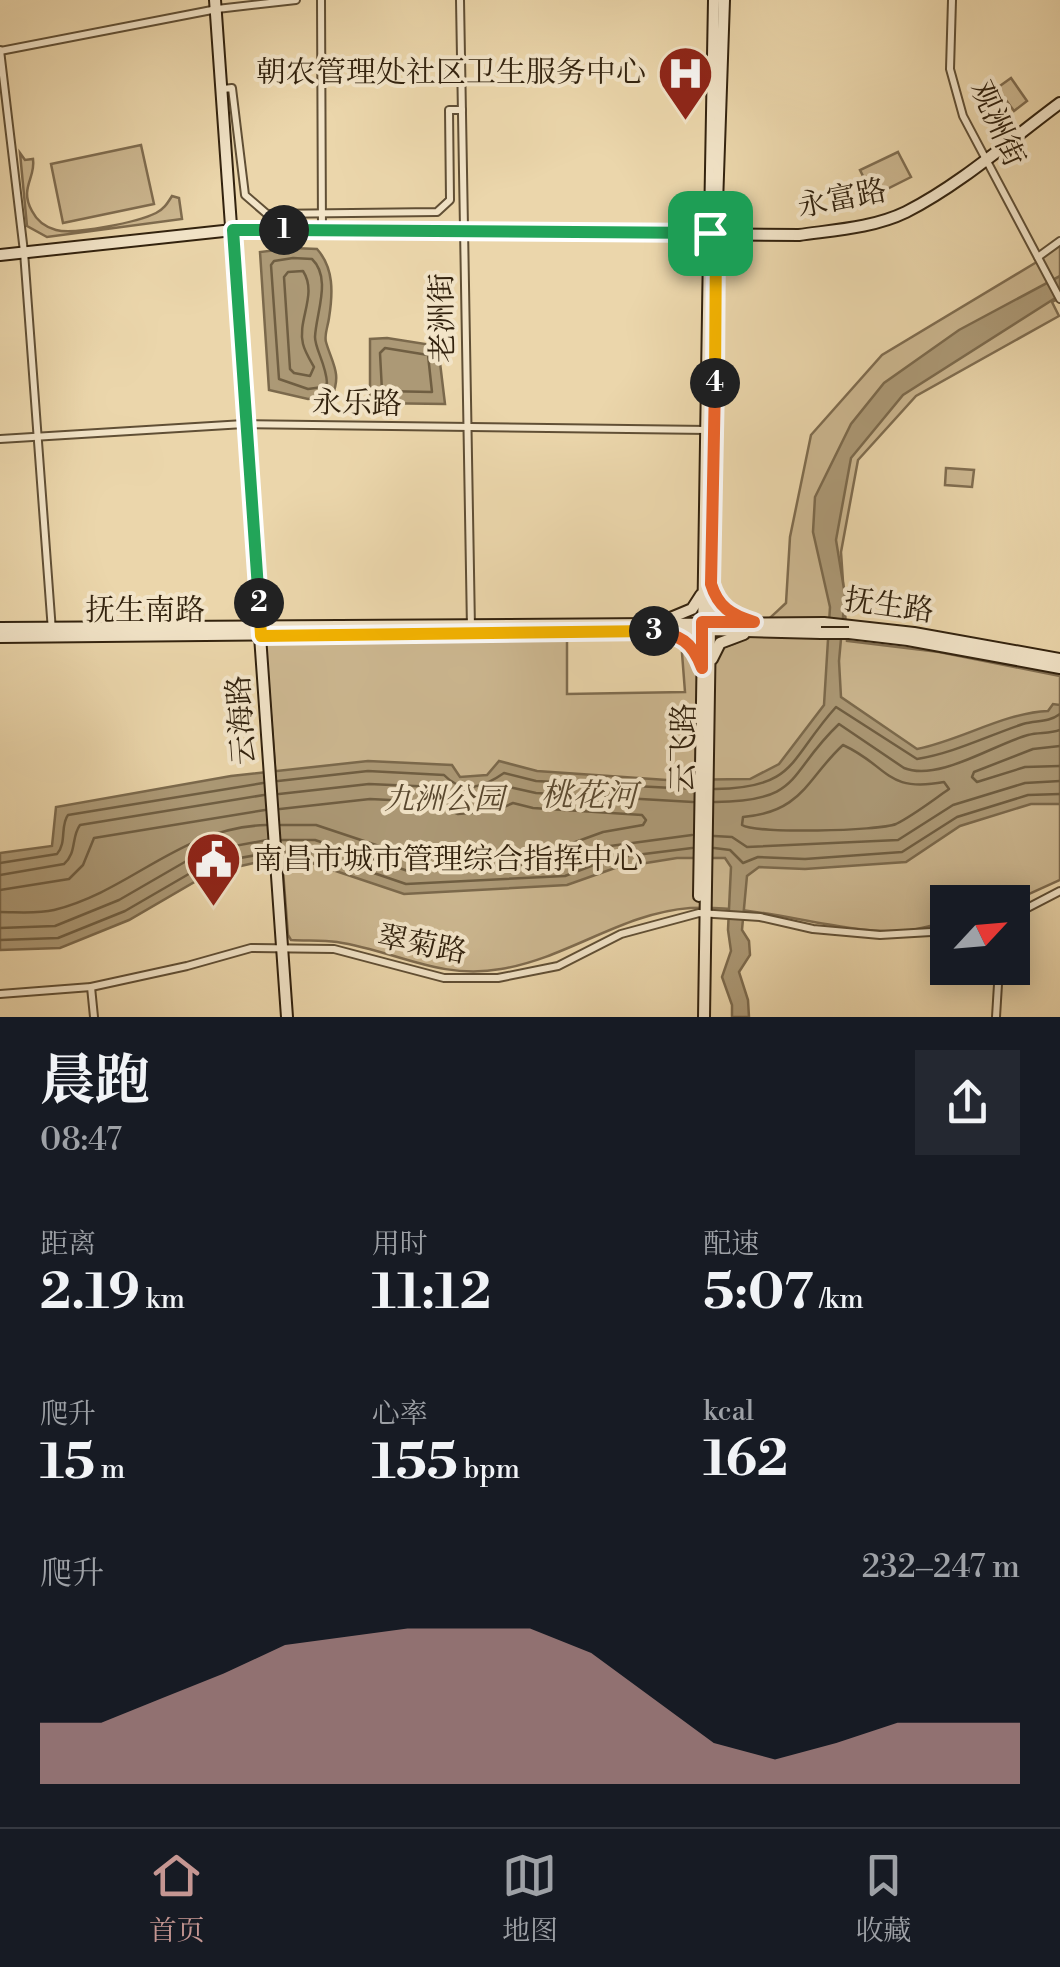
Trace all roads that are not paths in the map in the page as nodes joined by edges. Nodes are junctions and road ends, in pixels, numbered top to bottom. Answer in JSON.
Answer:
{"nodes":[{"id":1,"x":296,"y":0,"type":"edge"},
{"id":2,"x":321,"y":0,"type":"edge"},
{"id":3,"x":460,"y":0,"type":"edge"},
{"id":4,"x":714,"y":0,"type":"edge"},
{"id":5,"x":724,"y":0,"type":"edge"},
{"id":6,"x":952,"y":0,"type":"edge"},
{"id":7,"x":216,"y":4,"type":"edge"},
{"id":8,"x":0,"y":50,"type":"edge"},
{"id":9,"x":222,"y":88,"type":"junction"},
{"id":10,"x":1060,"y":104,"type":"edge"},
{"id":11,"x":462,"y":110,"type":"junction"},
{"id":12,"x":985,"y":159,"type":"junction"},
{"id":13,"x":322,"y":213,"type":"junction"},
{"id":14,"x":233,"y":230,"type":"junction"},
{"id":15,"x":322,"y":231,"type":"junction"},
{"id":16,"x":464,"y":232,"type":"junction"},
{"id":17,"x":713,"y":233,"type":"junction"},
{"id":18,"x":1060,"y":240,"type":"edge"},
{"id":19,"x":24,"y":252,"type":"junction"},
{"id":20,"x":0,"y":254,"type":"edge"},
{"id":21,"x":1038,"y":257,"type":"junction"},
{"id":22,"x":1060,"y":298,"type":"edge"},
{"id":23,"x":244,"y":424,"type":"junction"},
{"id":24,"x":468,"y":429,"type":"junction"},
{"id":25,"x":710,"y":430,"type":"junction"},
{"id":26,"x":36,"y":436,"type":"junction"},
{"id":27,"x":0,"y":439,"type":"edge"},
{"id":28,"x":707,"y":586,"type":"junction"},
{"id":29,"x":656,"y":626,"type":"junction"},
{"id":30,"x":706,"y":626,"type":"junction"},
{"id":31,"x":754,"y":626,"type":"junction"},
{"id":32,"x":0,"y":628,"type":"edge"},
{"id":33,"x":471,"y":629,"type":"junction"},
{"id":34,"x":850,"y":629,"type":"junction"},
{"id":35,"x":261,"y":631,"type":"junction"},
{"id":36,"x":51,"y":632,"type":"junction"},
{"id":37,"x":0,"y":638,"type":"edge"},
{"id":38,"x":1060,"y":659,"type":"edge"},
{"id":39,"x":706,"y":666,"type":"junction"},
{"id":40,"x":1060,"y":668,"type":"edge"},
{"id":41,"x":1060,"y":890,"type":"edge"},
{"id":42,"x":1030,"y":906,"type":"edge"},
{"id":43,"x":702,"y":913,"type":"junction"},
{"id":44,"x":930,"y":932,"type":"edge"},
{"id":45,"x":282,"y":948,"type":"junction"},
{"id":46,"x":998,"y":985,"type":"edge"},
{"id":47,"x":92,"y":987,"type":"junction"},
{"id":48,"x":0,"y":994,"type":"edge"},
{"id":49,"x":94,"y":1017,"type":"edge"},
{"id":50,"x":287,"y":1017,"type":"edge"},
{"id":51,"x":701,"y":1017,"type":"edge"},
{"id":52,"x":996,"y":1017,"type":"edge"}],
"edges":[{"from":1,"to":7,"type":"street"},
{"from":2,"to":13,"type":"street"},
{"from":3,"to":11,"type":"street","name":"老洲街"},
{"from":4,"to":17,"type":"main road","name":"云飞路"},
{"from":5,"to":17,"type":"main road","name":"云飞路"},
{"from":6,"to":12,"type":"street","name":"观洲街"},
{"from":7,"to":8,"type":"street"},
{"from":7,"to":9,"type":"main road","name":"云海路"},
{"from":8,"to":19,"type":"street"},
{"from":9,"to":13,"type":"street"},
{"from":9,"to":14,"type":"main road","name":"云海路"},
{"from":10,"to":12,"type":"main road","name":"永富路"},
{"from":11,"to":13,"type":"street"},
{"from":11,"to":16,"type":"street","name":"老洲街"},
{"from":12,"to":17,"type":"main road","name":"永富路"},
{"from":12,"to":21,"type":"street","name":"观洲街"},
{"from":13,"to":15,"type":"street"},
{"from":14,"to":15,"type":"main road","name":"永富路"},
{"from":14,"to":19,"type":"main road","name":"永富路"},
{"from":14,"to":23,"type":"main road","name":"云海路"},
{"from":15,"to":16,"type":"main road","name":"永富路"},
{"from":16,"to":17,"type":"main road","name":"永富路"},
{"from":16,"to":24,"type":"street","name":"老洲街"},
{"from":17,"to":25,"type":"main road","name":"云飞路"},
{"from":18,"to":21,"type":"street"},
{"from":19,"to":20,"type":"main road","name":"永富路"},
{"from":19,"to":26,"type":"street"},
{"from":21,"to":22,"type":"street","name":"观洲街"},
{"from":23,"to":24,"type":"street","name":"永乐路"},
{"from":23,"to":26,"type":"street","name":"永乐路"},
{"from":23,"to":35,"type":"main road","name":"云海路"},
{"from":24,"to":25,"type":"street","name":"永乐路"},
{"from":24,"to":33,"type":"street","name":"老洲街"},
{"from":25,"to":28,"type":"main road","name":"云飞路"},
{"from":26,"to":27,"type":"street","name":"永乐路"},
{"from":26,"to":36,"type":"street"},
{"from":28,"to":29,"type":"main road"},
{"from":28,"to":30,"type":"main road","name":"云飞路"},
{"from":28,"to":31,"type":"main road"},
{"from":29,"to":30,"type":"main road","name":"抚生南路"},
{"from":29,"to":33,"type":"main road","name":"抚生南路"},
{"from":29,"to":39,"type":"main road"},
{"from":30,"to":31,"type":"main road","name":"抚生路"},
{"from":30,"to":39,"type":"main road","name":"云飞路"},
{"from":31,"to":34,"type":"main road","name":"抚生路","bridge":true},
{"from":31,"to":39,"type":"main road"},
{"from":32,"to":36,"type":"main road","name":"抚生南路"},
{"from":33,"to":35,"type":"main road","name":"抚生南路"},
{"from":34,"to":38,"type":"main road","name":"抚生路"},
{"from":34,"to":40,"type":"main road","name":"抚生路"},
{"from":35,"to":36,"type":"main road","name":"抚生南路"},
{"from":35,"to":45,"type":"main road","name":"云海路"},
{"from":36,"to":37,"type":"main road","name":"抚生南路"},
{"from":39,"to":43,"type":"main road","name":"云飞路"},
{"from":41,"to":42,"type":"street"},
{"from":43,"to":44,"type":"street","name":"翠菊路"},
{"from":43,"to":45,"type":"street","name":"翠菊路"},
{"from":43,"to":51,"type":"main road","name":"云飞路"},
{"from":45,"to":47,"type":"street","name":"翠菊路"},
{"from":45,"to":50,"type":"main road","name":"云海路"},
{"from":46,"to":52,"type":"street"},
{"from":47,"to":48,"type":"street","name":"翠菊路"},
{"from":47,"to":49,"type":"street"}]}
